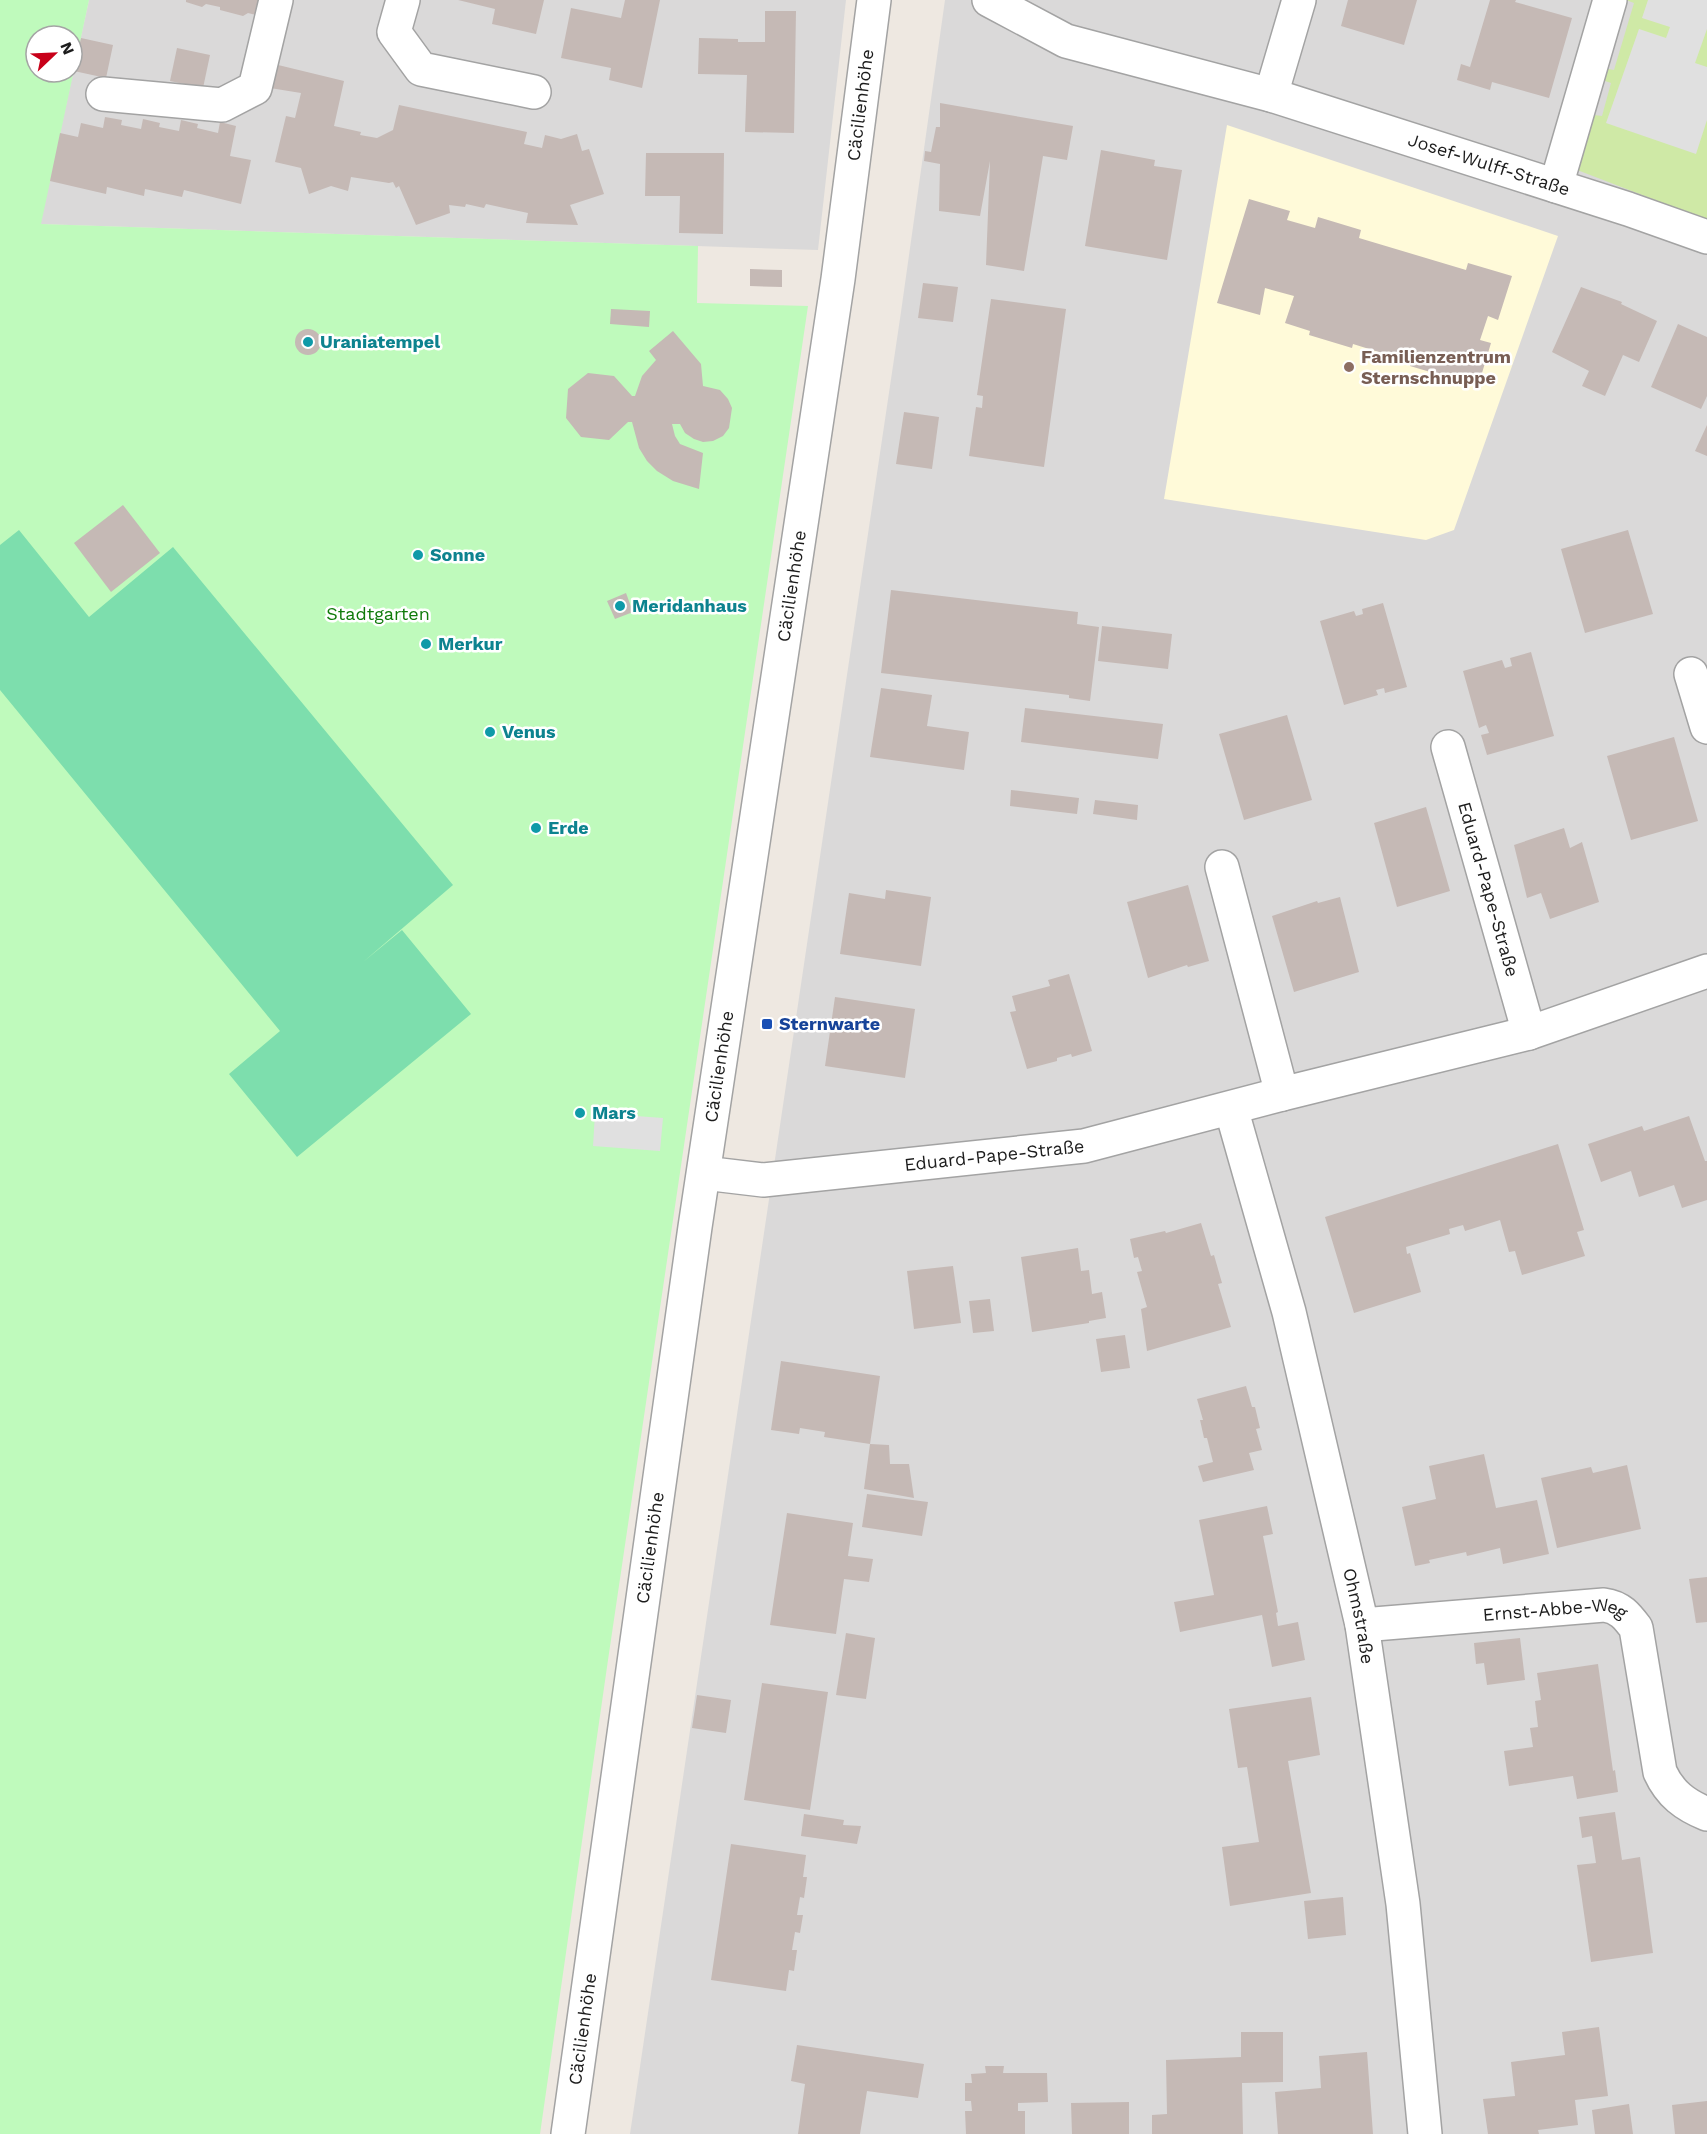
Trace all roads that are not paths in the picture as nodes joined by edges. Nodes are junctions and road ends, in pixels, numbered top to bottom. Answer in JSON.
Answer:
{"nodes":[{"id":1,"x":276,"y":0,"type":"edge"},
{"id":2,"x":403,"y":0,"type":"edge"},
{"id":3,"x":874,"y":0,"type":"edge"},
{"id":4,"x":989,"y":0,"type":"edge"},
{"id":5,"x":1299,"y":0,"type":"edge"},
{"id":6,"x":1610,"y":0,"type":"edge"},
{"id":7,"x":534,"y":92,"type":"dead end"},
{"id":8,"x":103,"y":94,"type":"dead end"},
{"id":9,"x":1270,"y":95,"type":"junction"},
{"id":10,"x":1556,"y":186,"type":"junction"},
{"id":11,"x":1707,"y":237,"type":"edge"},
{"id":12,"x":1691,"y":674,"type":"dead end"},
{"id":13,"x":1707,"y":727,"type":"edge"},
{"id":14,"x":1448,"y":747,"type":"dead end"},
{"id":15,"x":1222,"y":867,"type":"dead end"},
{"id":16,"x":1707,"y":971,"type":"edge"},
{"id":17,"x":1529,"y":1033,"type":"junction"},
{"id":18,"x":1282,"y":1094,"type":"junction"},
{"id":19,"x":1231,"y":1108,"type":"junction"},
{"id":20,"x":704,"y":1173,"type":"junction"},
{"id":21,"x":1362,"y":1625,"type":"junction"},
{"id":22,"x":1707,"y":1814,"type":"edge"},
{"id":23,"x":568,"y":2134,"type":"edge"},
{"id":24,"x":1425,"y":2134,"type":"edge"}],
"edges":[{"from":1,"to":8,"type":"street"},
{"from":2,"to":7,"type":"street"},
{"from":3,"to":20,"type":"street","name":"Cäcilienhöhe"},
{"from":4,"to":9,"type":"street","name":"Josef-Wulff-Straße"},
{"from":5,"to":9,"type":"street"},
{"from":6,"to":10,"type":"street"},
{"from":9,"to":10,"type":"street","name":"Josef-Wulff-Straße"},
{"from":10,"to":11,"type":"street","name":"Josef-Wulff-Straße"},
{"from":12,"to":13,"type":"street"},
{"from":14,"to":17,"type":"street","name":"Eduard-Pape-Straße"},
{"from":15,"to":18,"type":"street"},
{"from":16,"to":17,"type":"street","name":"Eduard-Pape-Straße"},
{"from":17,"to":18,"type":"street","name":"Eduard-Pape-Straße"},
{"from":18,"to":19,"type":"street","name":"Eduard-Pape-Straße"},
{"from":19,"to":20,"type":"street","name":"Eduard-Pape-Straße"},
{"from":19,"to":21,"type":"street","name":"Ohmstraße"},
{"from":20,"to":23,"type":"street","name":"Cäcilienhöhe"},
{"from":21,"to":22,"type":"street","name":"Ernst-Abbe-Weg"},
{"from":21,"to":24,"type":"street","name":"Ohmstraße"}]}
